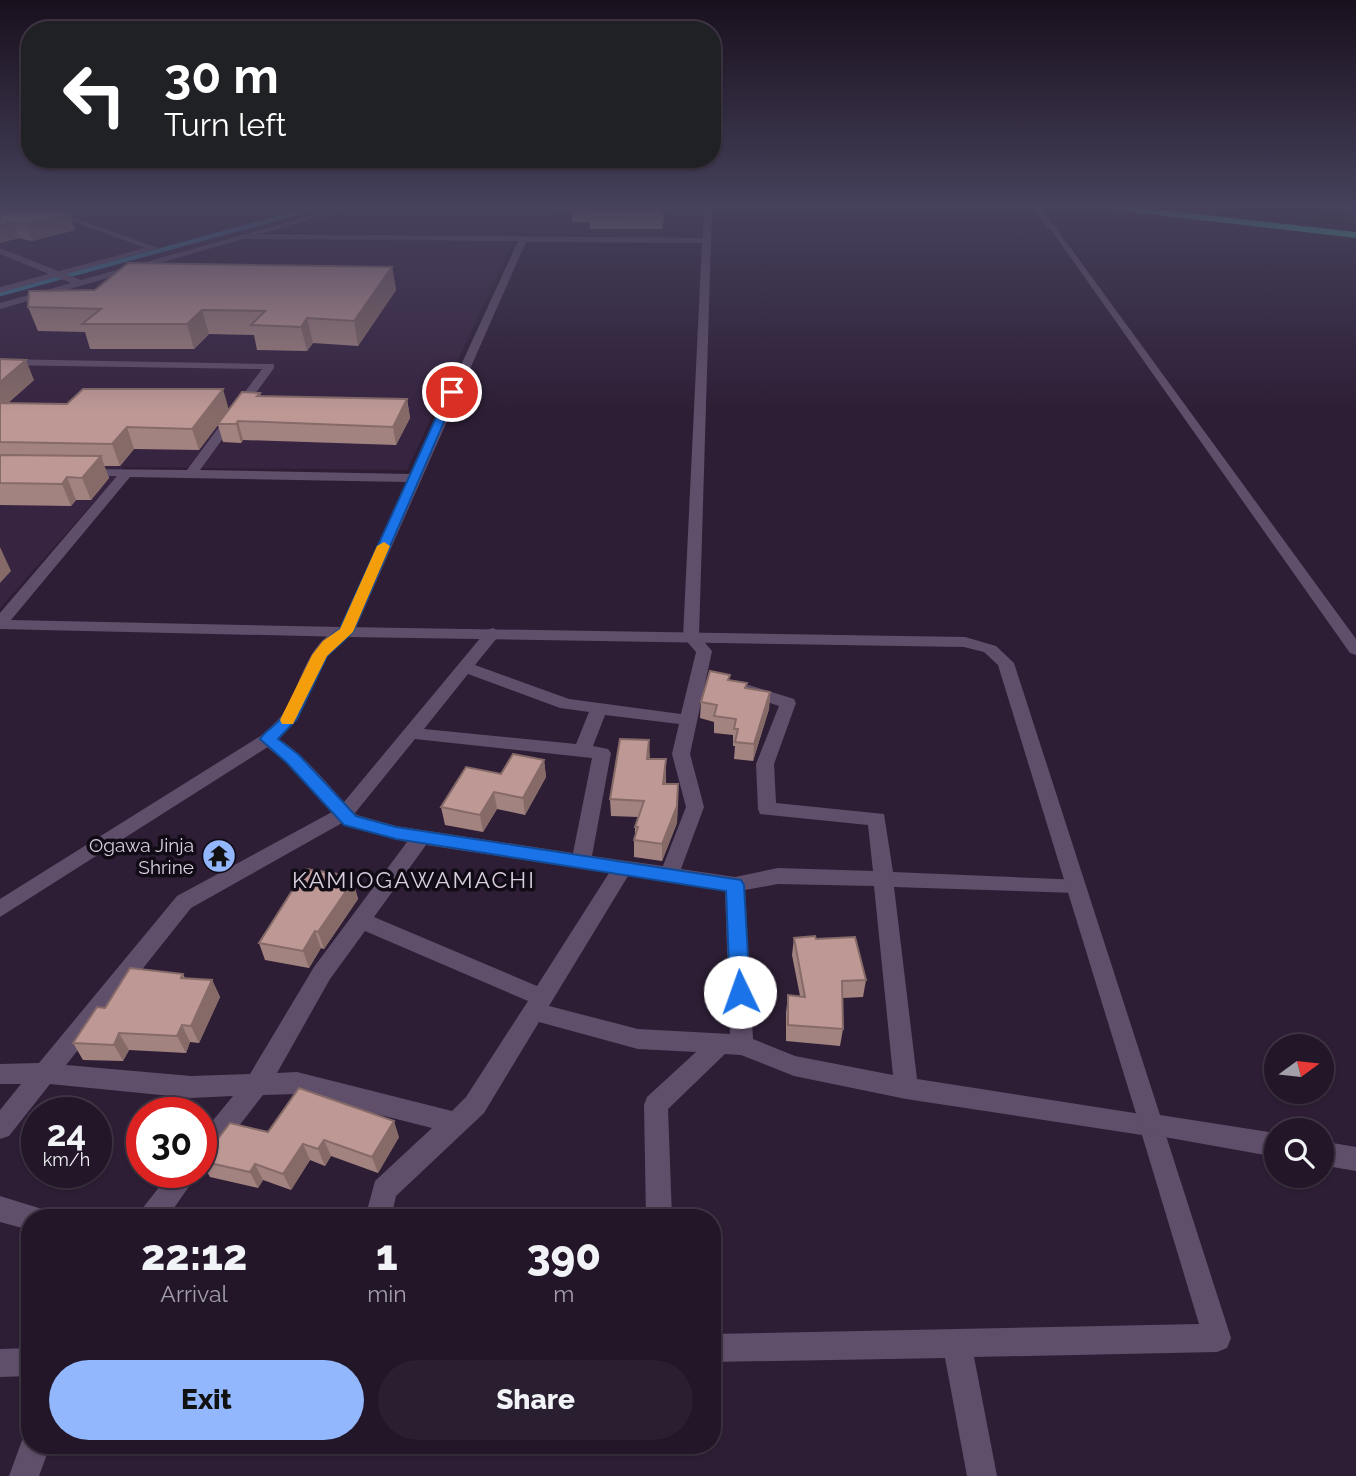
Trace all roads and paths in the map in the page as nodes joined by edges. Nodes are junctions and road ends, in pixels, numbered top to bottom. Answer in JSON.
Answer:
{"nodes":[{"id":1,"x":50,"y":276,"type":"edge"},
{"id":2,"x":62,"y":276,"type":"edge"},
{"id":3,"x":104,"y":276,"type":"edge"},
{"id":4,"x":506,"y":276,"type":"edge"},
{"id":5,"x":705,"y":276,"type":"edge"},
{"id":6,"x":1086,"y":276,"type":"edge"},
{"id":7,"x":79,"y":283,"type":"junction"},
{"id":8,"x":0,"y":289,"type":"edge"},
{"id":9,"x":0,"y":306,"type":"edge"},
{"id":10,"x":0,"y":362,"type":"edge"},
{"id":11,"x":76,"y":471,"type":"edge"},
{"id":12,"x":127,"y":472,"type":"junction"},
{"id":13,"x":191,"y":474,"type":"junction"},
{"id":14,"x":414,"y":478,"type":"junction"},
{"id":15,"x":0,"y":623,"type":"edge"},
{"id":16,"x":346,"y":632,"type":"junction"},
{"id":17,"x":493,"y":633,"type":"junction"},
{"id":18,"x":691,"y":636,"type":"junction"},
{"id":19,"x":1356,"y":650,"type":"edge"},
{"id":20,"x":465,"y":667,"type":"junction"},
{"id":21,"x":712,"y":677,"type":"junction"},
{"id":22,"x":599,"y":708,"type":"junction"},
{"id":23,"x":688,"y":720,"type":"junction"},
{"id":24,"x":411,"y":733,"type":"junction"},
{"id":25,"x":268,"y":739,"type":"junction"},
{"id":26,"x":582,"y":751,"type":"junction"},
{"id":27,"x":344,"y":814,"type":"junction"},
{"id":28,"x":422,"y":836,"type":"junction"},
{"id":29,"x":581,"y":861,"type":"junction"},
{"id":30,"x":623,"y":867,"type":"junction"},
{"id":31,"x":670,"y":873,"type":"junction"},
{"id":32,"x":883,"y":879,"type":"junction"},
{"id":33,"x":735,"y":885,"type":"junction"},
{"id":34,"x":1075,"y":885,"type":"junction"},
{"id":35,"x":0,"y":909,"type":"edge"},
{"id":36,"x":360,"y":920,"type":"junction"},
{"id":37,"x":537,"y":1004,"type":"junction"},
{"id":38,"x":731,"y":1044,"type":"junction"},
{"id":39,"x":44,"y":1073,"type":"junction"},
{"id":40,"x":0,"y":1074,"type":"edge"},
{"id":41,"x":256,"y":1085,"type":"junction"},
{"id":42,"x":906,"y":1088,"type":"junction"},
{"id":43,"x":455,"y":1123,"type":"junction"},
{"id":44,"x":1151,"y":1125,"type":"junction"},
{"id":45,"x":0,"y":1128,"type":"edge"},
{"id":46,"x":217,"y":1135,"type":"edge"},
{"id":47,"x":1264,"y":1143,"type":"edge"},
{"id":48,"x":1334,"y":1155,"type":"edge"},
{"id":49,"x":1356,"y":1159,"type":"edge"},
{"id":50,"x":174,"y":1188,"type":"edge"},
{"id":51,"x":0,"y":1209,"type":"edge"},
{"id":52,"x":158,"y":1209,"type":"edge"},
{"id":53,"x":381,"y":1209,"type":"edge"},
{"id":54,"x":659,"y":1209,"type":"edge"},
{"id":55,"x":21,"y":1215,"type":"edge"},
{"id":56,"x":957,"y":1343,"type":"junction"},
{"id":57,"x":721,"y":1348,"type":"edge"},
{"id":58,"x":21,"y":1362,"type":"edge"},
{"id":59,"x":0,"y":1363,"type":"edge"},
{"id":60,"x":32,"y":1454,"type":"edge"},
{"id":61,"x":23,"y":1476,"type":"edge"},
{"id":62,"x":982,"y":1476,"type":"edge"}],
"edges":[{"from":1,"to":8,"type":"street"},
{"from":2,"to":7,"type":"street"},
{"from":3,"to":7,"type":"street"},
{"from":4,"to":14,"type":"street"},
{"from":5,"to":18,"type":"street"},
{"from":6,"to":19,"type":"street"},
{"from":7,"to":9,"type":"street"},
{"from":10,"to":13,"type":"street"},
{"from":11,"to":12,"type":"street"},
{"from":12,"to":13,"type":"street"},
{"from":12,"to":15,"type":"street"},
{"from":13,"to":14,"type":"street"},
{"from":14,"to":16,"type":"street"},
{"from":15,"to":16,"type":"street"},
{"from":16,"to":17,"type":"street"},
{"from":16,"to":25,"type":"street"},
{"from":17,"to":18,"type":"street"},
{"from":17,"to":20,"type":"street"},
{"from":18,"to":21,"type":"street"},
{"from":18,"to":34,"type":"street"},
{"from":20,"to":22,"type":"street"},
{"from":20,"to":24,"type":"street"},
{"from":21,"to":23,"type":"street"},
{"from":21,"to":32,"type":"street"},
{"from":22,"to":23,"type":"street"},
{"from":22,"to":26,"type":"street"},
{"from":23,"to":31,"type":"street"},
{"from":24,"to":26,"type":"street"},
{"from":24,"to":27,"type":"street"},
{"from":25,"to":27,"type":"street"},
{"from":25,"to":35,"type":"street"},
{"from":26,"to":29,"type":"street"},
{"from":27,"to":28,"type":"street"},
{"from":27,"to":39,"type":"street"},
{"from":28,"to":29,"type":"street"},
{"from":28,"to":36,"type":"street"},
{"from":29,"to":30,"type":"street"},
{"from":30,"to":31,"type":"street"},
{"from":30,"to":37,"type":"street"},
{"from":31,"to":33,"type":"street"},
{"from":32,"to":33,"type":"street"},
{"from":32,"to":34,"type":"street"},
{"from":32,"to":42,"type":"street"},
{"from":33,"to":38,"type":"street"},
{"from":34,"to":44,"type":"street"},
{"from":36,"to":37,"type":"street"},
{"from":36,"to":41,"type":"street"},
{"from":37,"to":38,"type":"street"},
{"from":37,"to":43,"type":"street"},
{"from":38,"to":42,"type":"street"},
{"from":38,"to":54,"type":"street"},
{"from":39,"to":40,"type":"street"},
{"from":39,"to":41,"type":"street"},
{"from":39,"to":45,"type":"street"},
{"from":41,"to":43,"type":"street"},
{"from":41,"to":46,"type":"street"},
{"from":42,"to":44,"type":"street"},
{"from":43,"to":53,"type":"street"},
{"from":44,"to":47,"type":"street"},
{"from":44,"to":56,"type":"street"},
{"from":48,"to":49,"type":"street"},
{"from":50,"to":52,"type":"street"},
{"from":51,"to":55,"type":"street"},
{"from":56,"to":57,"type":"street"},
{"from":56,"to":62,"type":"street"},
{"from":58,"to":59,"type":"street"},
{"from":60,"to":61,"type":"street"}]}
